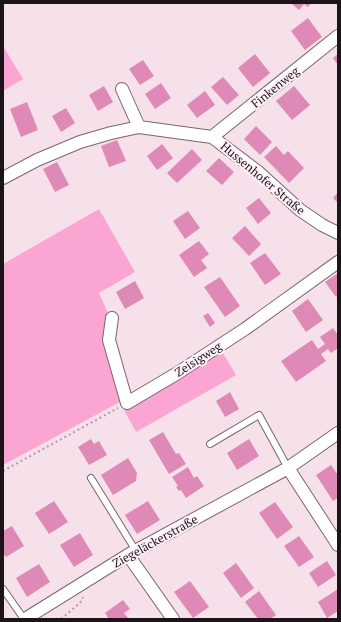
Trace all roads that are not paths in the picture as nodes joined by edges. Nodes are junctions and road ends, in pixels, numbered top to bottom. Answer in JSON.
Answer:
{"nodes":[{"id":1,"x":338,"y":36,"type":"edge"},
{"id":2,"x":122,"y":89,"type":"dead end"},
{"id":3,"x":139,"y":127,"type":"junction"},
{"id":4,"x":212,"y":137,"type":"junction"},
{"id":5,"x":3,"y":178,"type":"edge"},
{"id":6,"x":338,"y":233,"type":"edge"},
{"id":7,"x":338,"y":262,"type":"edge"},
{"id":8,"x":112,"y":318,"type":"dead end"},
{"id":9,"x":338,"y":433,"type":"edge"},
{"id":10,"x":210,"y":444,"type":"dead end"},
{"id":11,"x":288,"y":468,"type":"junction"},
{"id":12,"x":91,"y":478,"type":"dead end"},
{"id":13,"x":338,"y":545,"type":"edge"},
{"id":14,"x":132,"y":553,"type":"junction"},
{"id":15,"x":3,"y":589,"type":"edge"},
{"id":16,"x":169,"y":617,"type":"edge"},
{"id":17,"x":24,"y":619,"type":"edge"}],
"edges":[{"from":1,"to":4,"type":"street","name":"Finkenweg"},
{"from":2,"to":3,"type":"street"},
{"from":3,"to":4,"type":"street","name":"Hussenhofer Straße"},
{"from":3,"to":5,"type":"street","name":"Hussenhofer Straße"},
{"from":4,"to":6,"type":"street","name":"Hussenhofer Straße"},
{"from":7,"to":8,"type":"street","name":"Zeisigweg"},
{"from":9,"to":11,"type":"street","name":"Ziegeläckerstraße"},
{"from":10,"to":11,"type":"lane"},
{"from":11,"to":13,"type":"street"},
{"from":11,"to":14,"type":"street","name":"Ziegeläckerstraße"},
{"from":12,"to":14,"type":"lane"},
{"from":14,"to":16,"type":"street"},
{"from":14,"to":17,"type":"street","name":"Ziegeläckerstraße"},
{"from":15,"to":17,"type":"lane"}]}
